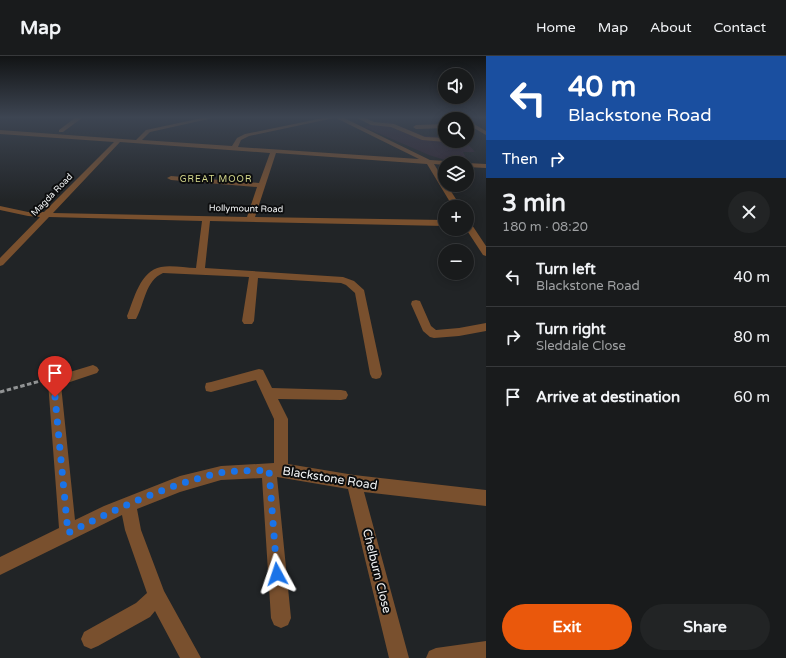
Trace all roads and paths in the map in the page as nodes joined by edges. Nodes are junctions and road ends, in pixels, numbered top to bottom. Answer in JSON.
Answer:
{"nodes":[{"id":1,"x":112,"y":146,"type":"edge"},
{"id":2,"x":193,"y":146,"type":"edge"},
{"id":3,"x":235,"y":146,"type":"edge"},
{"id":4,"x":399,"y":146,"type":"edge"},
{"id":5,"x":233,"y":149,"type":"junction"},
{"id":6,"x":273,"y":152,"type":"junction"},
{"id":7,"x":430,"y":162,"type":"junction"},
{"id":8,"x":438,"y":163,"type":"edge"},
{"id":9,"x":474,"y":165,"type":"edge"},
{"id":10,"x":486,"y":166,"type":"edge"},
{"id":11,"x":171,"y":178,"type":"dead end"},
{"id":12,"x":261,"y":185,"type":"junction"},
{"id":13,"x":453,"y":200,"type":"edge"},
{"id":14,"x":0,"y":208,"type":"edge"},
{"id":15,"x":47,"y":215,"type":"junction"},
{"id":16,"x":206,"y":218,"type":"junction"},
{"id":17,"x":250,"y":219,"type":"junction"},
{"id":18,"x":438,"y":223,"type":"edge"},
{"id":19,"x":474,"y":235,"type":"edge"},
{"id":20,"x":486,"y":253,"type":"edge"},
{"id":21,"x":0,"y":263,"type":"edge"},
{"id":22,"x":200,"y":270,"type":"junction"},
{"id":23,"x":254,"y":274,"type":"junction"},
{"id":24,"x":416,"y":304,"type":"dead end"},
{"id":25,"x":132,"y":316,"type":"dead end"},
{"id":26,"x":248,"y":321,"type":"dead end"},
{"id":27,"x":486,"y":328,"type":"edge"},
{"id":28,"x":93,"y":370,"type":"dead end"},
{"id":29,"x":376,"y":374,"type":"dead end"},
{"id":30,"x":54,"y":382,"type":"junction"},
{"id":31,"x":211,"y":387,"type":"dead end"},
{"id":32,"x":0,"y":392,"type":"edge"},
{"id":33,"x":268,"y":393,"type":"junction"},
{"id":34,"x":341,"y":396,"type":"dead end"},
{"id":35,"x":275,"y":470,"type":"junction"},
{"id":36,"x":354,"y":483,"type":"junction"},
{"id":37,"x":486,"y":498,"type":"edge"},
{"id":38,"x":128,"y":505,"type":"junction"},
{"id":39,"x":68,"y":533,"type":"junction"},
{"id":40,"x":0,"y":566,"type":"edge"},
{"id":41,"x":157,"y":596,"type":"junction"},
{"id":42,"x":281,"y":618,"type":"dead end"},
{"id":43,"x":91,"y":639,"type":"dead end"},
{"id":44,"x":486,"y":651,"type":"edge"},
{"id":45,"x":191,"y":658,"type":"edge"},
{"id":46,"x":399,"y":658,"type":"edge"},
{"id":47,"x":436,"y":658,"type":"edge"}],
"edges":[{"from":1,"to":15,"type":"street","name":"Magda Road"},
{"from":2,"to":5,"type":"street"},
{"from":3,"to":5,"type":"street"},
{"from":4,"to":7,"type":"street"},
{"from":5,"to":6,"type":"street"},
{"from":6,"to":7,"type":"street"},
{"from":6,"to":12,"type":"street"},
{"from":7,"to":8,"type":"street"},
{"from":7,"to":13,"type":"street"},
{"from":9,"to":10,"type":"street"},
{"from":11,"to":12,"type":"street"},
{"from":12,"to":17,"type":"street"},
{"from":14,"to":15,"type":"street","name":"Hollymount Road"},
{"from":15,"to":16,"type":"street","name":"Hollymount Road"},
{"from":15,"to":21,"type":"street","name":"Magda Road"},
{"from":16,"to":17,"type":"street","name":"Hollymount Road"},
{"from":16,"to":22,"type":"street"},
{"from":17,"to":18,"type":"street","name":"Hollymount Road"},
{"from":19,"to":20,"type":"street"},
{"from":22,"to":23,"type":"street"},
{"from":22,"to":25,"type":"street"},
{"from":23,"to":26,"type":"street"},
{"from":23,"to":29,"type":"street"},
{"from":24,"to":27,"type":"street"},
{"from":28,"to":30,"type":"street"},
{"from":30,"to":32,"type":"path"},
{"from":30,"to":39,"type":"street"},
{"from":31,"to":33,"type":"street"},
{"from":33,"to":34,"type":"street"},
{"from":33,"to":35,"type":"street"},
{"from":35,"to":36,"type":"street","name":"Blackstone Road"},
{"from":35,"to":38,"type":"street","name":"Blackstone Road"},
{"from":35,"to":42,"type":"street"},
{"from":36,"to":37,"type":"street","name":"Blackstone Road"},
{"from":36,"to":46,"type":"street","name":"Chelburn Close"},
{"from":38,"to":39,"type":"street","name":"Blackstone Road"},
{"from":38,"to":41,"type":"street"},
{"from":39,"to":40,"type":"street","name":"Blackstone Road"},
{"from":41,"to":43,"type":"street"},
{"from":41,"to":45,"type":"street"},
{"from":44,"to":47,"type":"street"}]}
